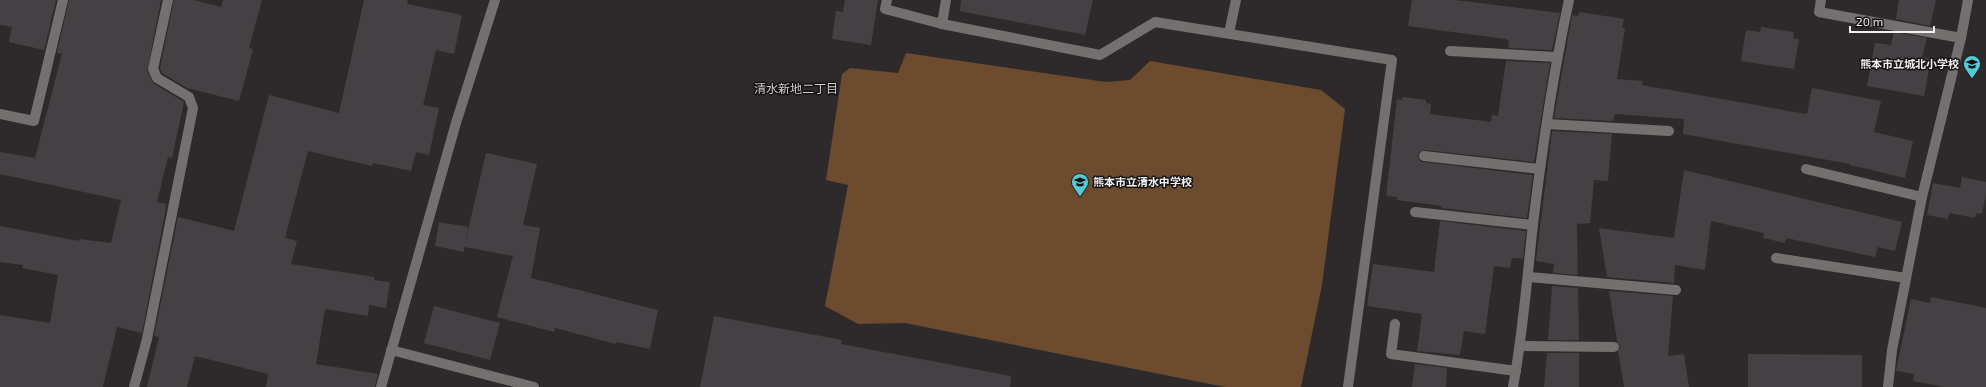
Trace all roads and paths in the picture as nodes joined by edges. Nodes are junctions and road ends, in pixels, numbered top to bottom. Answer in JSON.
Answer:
{"nodes":[{"id":1,"x":63,"y":0,"type":"edge"},
{"id":2,"x":168,"y":0,"type":"edge"},
{"id":3,"x":495,"y":0,"type":"edge"},
{"id":4,"x":887,"y":0,"type":"edge"},
{"id":5,"x":946,"y":0,"type":"edge"},
{"id":6,"x":1236,"y":0,"type":"edge"},
{"id":7,"x":1569,"y":0,"type":"edge"},
{"id":8,"x":1822,"y":0,"type":"edge"},
{"id":9,"x":1968,"y":0,"type":"edge"},
{"id":10,"x":942,"y":24,"type":"junction"},
{"id":11,"x":1229,"y":33,"type":"junction"},
{"id":12,"x":1961,"y":38,"type":"junction"},
{"id":13,"x":1450,"y":51,"type":"dead end"},
{"id":14,"x":1556,"y":57,"type":"junction"},
{"id":15,"x":0,"y":114,"type":"edge"},
{"id":16,"x":1547,"y":124,"type":"junction"},
{"id":17,"x":1669,"y":131,"type":"dead end"},
{"id":18,"x":1424,"y":156,"type":"dead end"},
{"id":19,"x":1540,"y":169,"type":"junction"},
{"id":20,"x":1806,"y":169,"type":"dead end"},
{"id":21,"x":1922,"y":197,"type":"junction"},
{"id":22,"x":1415,"y":212,"type":"dead end"},
{"id":23,"x":1533,"y":225,"type":"junction"},
{"id":24,"x":1776,"y":258,"type":"dead end"},
{"id":25,"x":1529,"y":278,"type":"junction"},
{"id":26,"x":1906,"y":278,"type":"junction"},
{"id":27,"x":1676,"y":290,"type":"dead end"},
{"id":28,"x":1395,"y":324,"type":"dead end"},
{"id":29,"x":1520,"y":346,"type":"junction"},
{"id":30,"x":1614,"y":348,"type":"dead end"},
{"id":31,"x":391,"y":350,"type":"junction"},
{"id":32,"x":1516,"y":371,"type":"junction"},
{"id":33,"x":134,"y":387,"type":"edge"},
{"id":34,"x":381,"y":387,"type":"edge"},
{"id":35,"x":534,"y":387,"type":"edge"},
{"id":36,"x":1348,"y":387,"type":"edge"},
{"id":37,"x":1513,"y":387,"type":"edge"},
{"id":38,"x":1888,"y":387,"type":"edge"}],
"edges":[{"from":1,"to":15,"type":"street"},
{"from":2,"to":33,"type":"street"},
{"from":3,"to":31,"type":"street"},
{"from":4,"to":10,"type":"street"},
{"from":5,"to":10,"type":"street"},
{"from":6,"to":11,"type":"street"},
{"from":7,"to":14,"type":"street"},
{"from":8,"to":12,"type":"street"},
{"from":9,"to":12,"type":"street"},
{"from":10,"to":11,"type":"street"},
{"from":11,"to":36,"type":"street"},
{"from":12,"to":21,"type":"street"},
{"from":13,"to":14,"type":"street"},
{"from":14,"to":16,"type":"street"},
{"from":16,"to":17,"type":"street"},
{"from":16,"to":19,"type":"street"},
{"from":18,"to":19,"type":"street"},
{"from":19,"to":23,"type":"street"},
{"from":20,"to":21,"type":"street"},
{"from":21,"to":26,"type":"street"},
{"from":22,"to":23,"type":"street"},
{"from":23,"to":25,"type":"street"},
{"from":24,"to":26,"type":"street"},
{"from":25,"to":27,"type":"street"},
{"from":25,"to":29,"type":"street"},
{"from":26,"to":38,"type":"street"},
{"from":28,"to":32,"type":"street"},
{"from":29,"to":30,"type":"street"},
{"from":29,"to":32,"type":"street"},
{"from":31,"to":34,"type":"street"},
{"from":31,"to":35,"type":"street"},
{"from":32,"to":37,"type":"street"}]}
